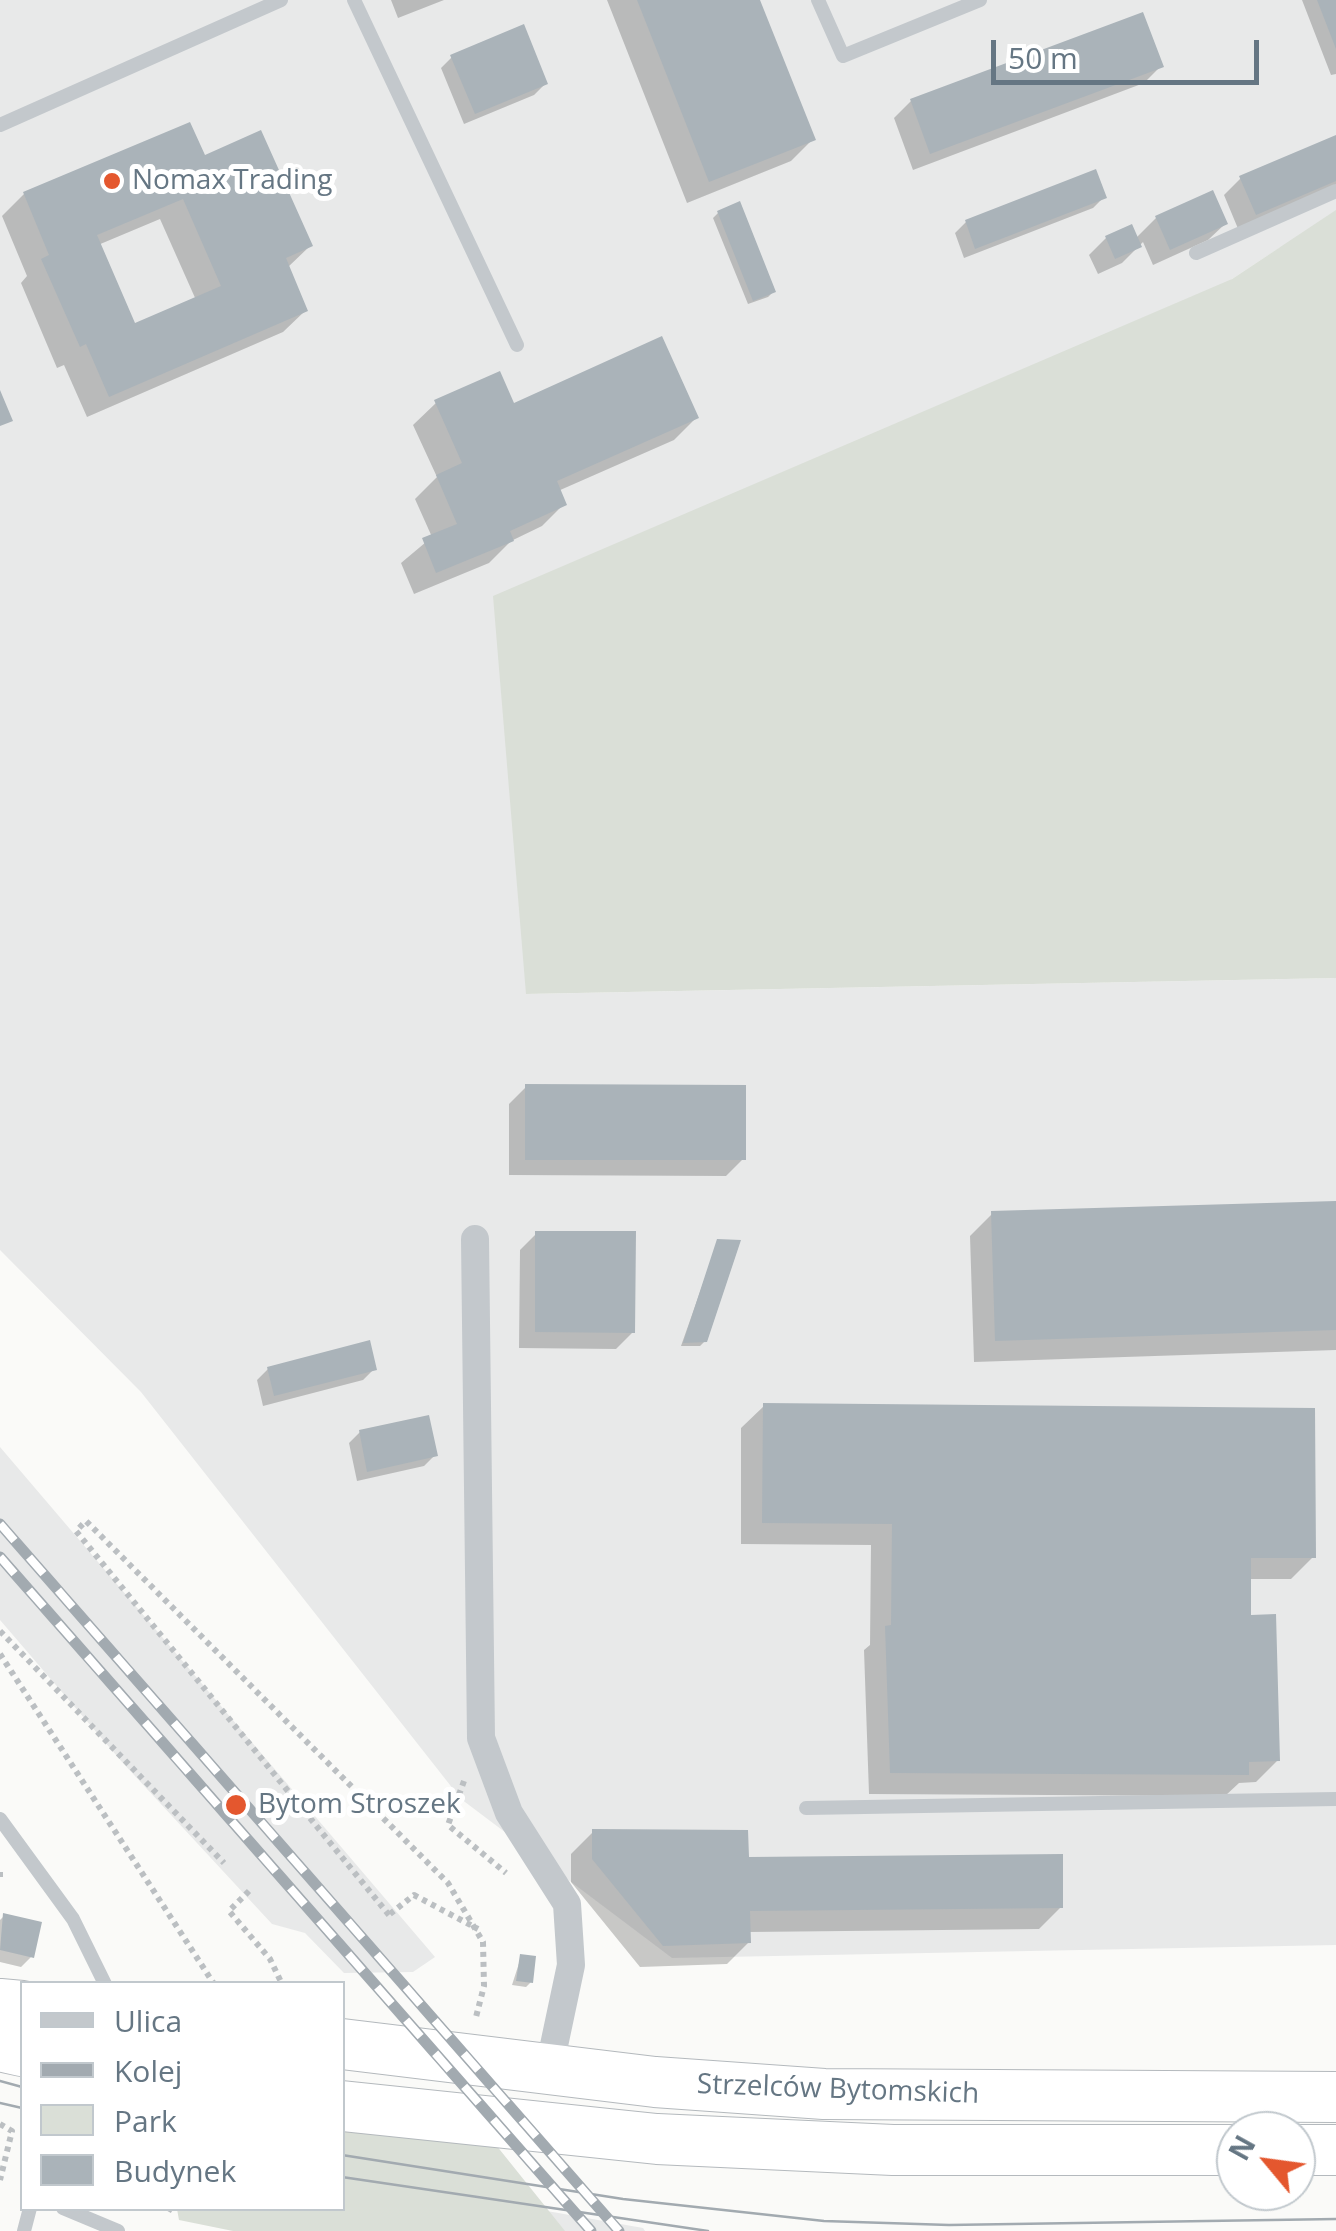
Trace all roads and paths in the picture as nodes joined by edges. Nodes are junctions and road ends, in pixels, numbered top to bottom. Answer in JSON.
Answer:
{"nodes":[{"id":1,"x":281,"y":0,"type":"edge"},
{"id":2,"x":354,"y":0,"type":"edge"},
{"id":3,"x":818,"y":0,"type":"edge"},
{"id":4,"x":980,"y":0,"type":"edge"},
{"id":5,"x":0,"y":126,"type":"edge"},
{"id":6,"x":1336,"y":191,"type":"edge"},
{"id":7,"x":1196,"y":252,"type":"dead end"},
{"id":8,"x":517,"y":344,"type":"dead end"},
{"id":9,"x":475,"y":1239,"type":"dead end"},
{"id":10,"x":0,"y":1631,"type":"edge"},
{"id":11,"x":0,"y":1654,"type":"edge"},
{"id":12,"x":481,"y":1738,"type":"junction"},
{"id":13,"x":1336,"y":1799,"type":"edge"},
{"id":14,"x":806,"y":1808,"type":"dead end"},
{"id":15,"x":0,"y":1820,"type":"edge"},
{"id":16,"x":224,"y":1862,"type":"dead end"},
{"id":17,"x":0,"y":1872,"type":"edge"},
{"id":18,"x":0,"y":1881,"type":"edge"},
{"id":19,"x":514,"y":1883,"type":"dead end"},
{"id":20,"x":249,"y":1891,"type":"dead end"},
{"id":21,"x":479,"y":1930,"type":"junction"},
{"id":22,"x":104,"y":1981,"type":"edge"},
{"id":23,"x":212,"y":1981,"type":"edge"},
{"id":24,"x":280,"y":1981,"type":"edge"},
{"id":25,"x":474,"y":2028,"type":"dead end"},
{"id":26,"x":345,"y":2044,"type":"edge"},
{"id":27,"x":549,"y":2069,"type":"junction"},
{"id":28,"x":1336,"y":2096,"type":"edge"},
{"id":29,"x":345,"y":2106,"type":"edge"},
{"id":30,"x":0,"y":2124,"type":"edge"},
{"id":31,"x":1216,"y":2150,"type":"edge"},
{"id":32,"x":0,"y":2180,"type":"edge"},
{"id":33,"x":71,"y":2211,"type":"edge"},
{"id":34,"x":99,"y":2221,"type":"edge"},
{"id":35,"x":118,"y":2231,"type":"edge"}],
"edges":[{"from":1,"to":5,"type":"lane"},
{"from":2,"to":8,"type":"lane"},
{"from":3,"to":4,"type":"lane"},
{"from":6,"to":7,"type":"lane"},
{"from":9,"to":12,"type":"street"},
{"from":10,"to":16,"type":"path"},
{"from":11,"to":23,"type":"path"},
{"from":12,"to":19,"type":"path"},
{"from":12,"to":27,"type":"street"},
{"from":13,"to":14,"type":"lane"},
{"from":15,"to":22,"type":"lane"},
{"from":17,"to":18,"type":"path"},
{"from":20,"to":24,"type":"path"},
{"from":21,"to":21,"type":"path"},
{"from":21,"to":25,"type":"path"},
{"from":26,"to":27,"type":"highway","name":"Strzelców Bytomskich"},
{"from":27,"to":28,"type":"highway","name":"Strzelców Bytomskich"},
{"from":29,"to":31,"type":"highway"},
{"from":30,"to":32,"type":"path"},
{"from":33,"to":34,"type":"lane"},
{"from":34,"to":35,"type":"lane"}]}
